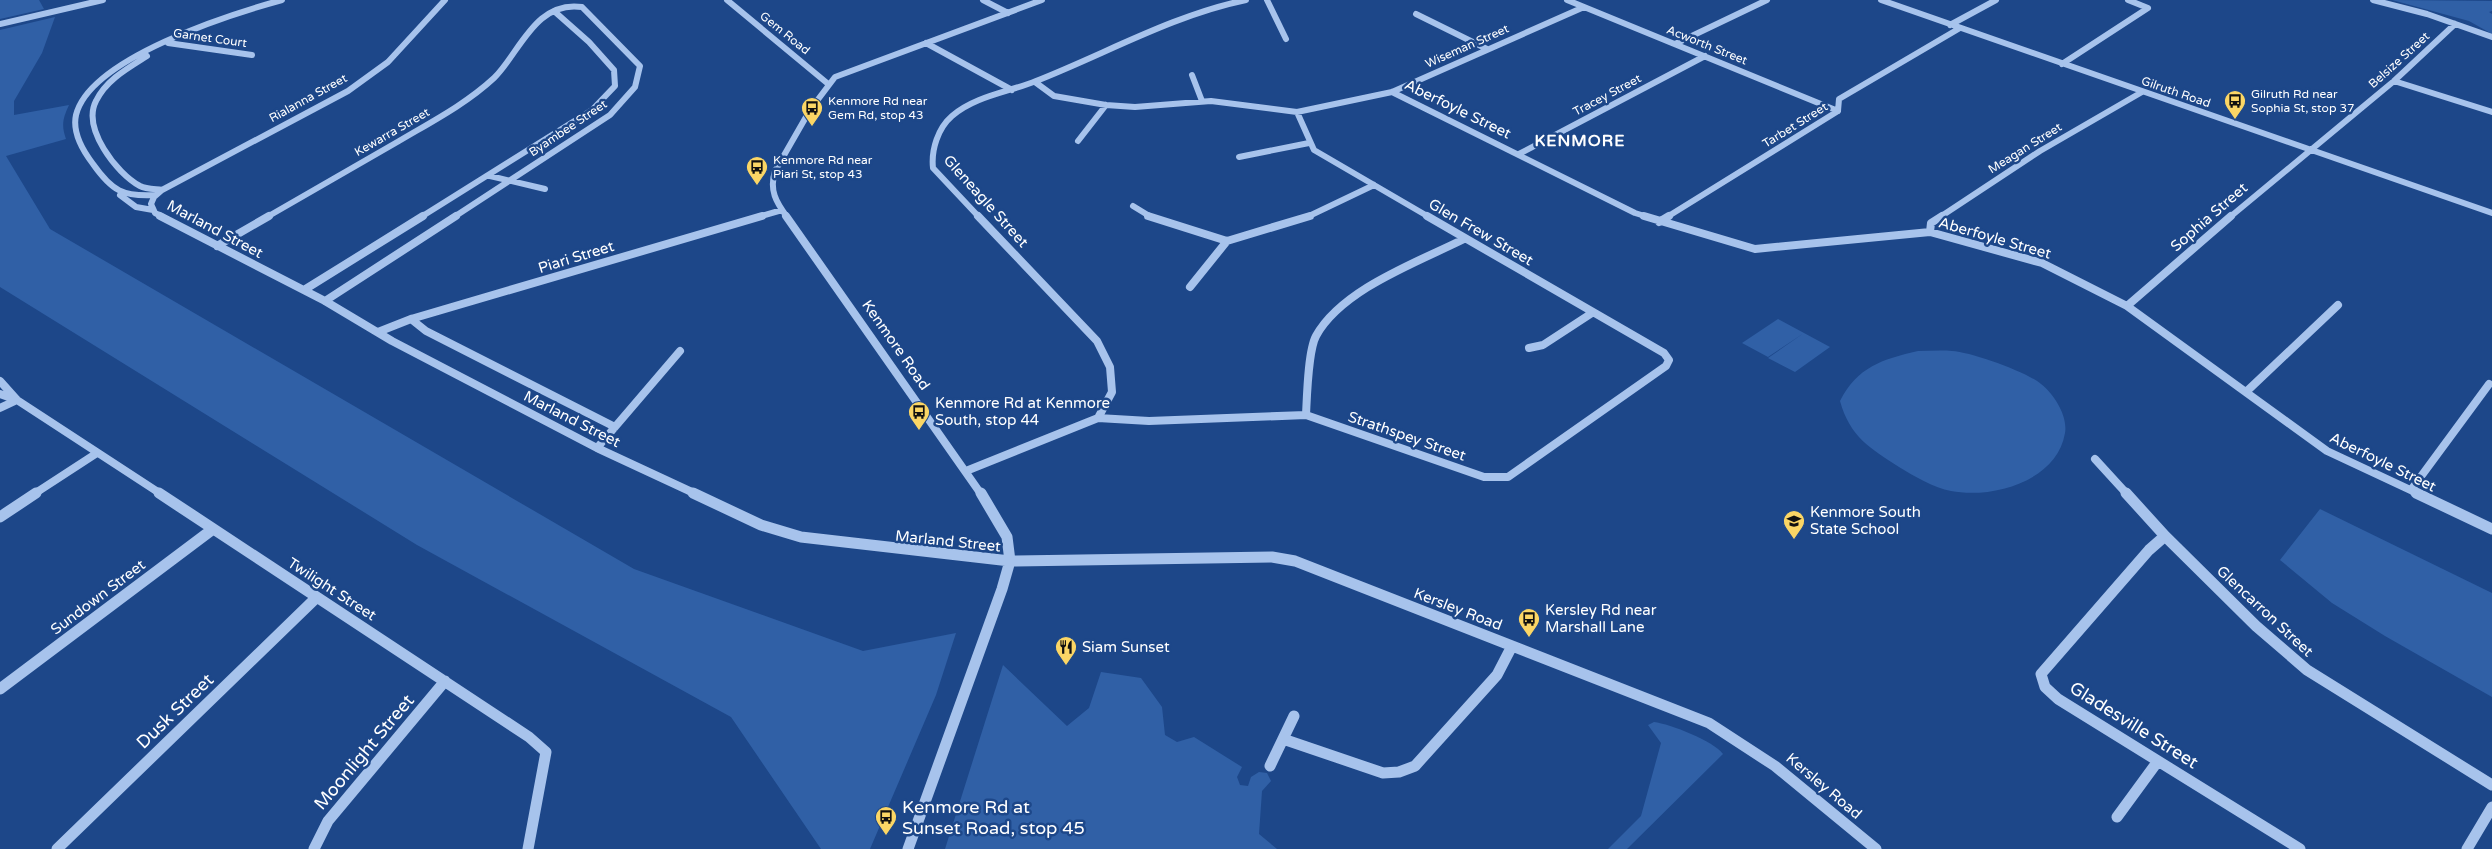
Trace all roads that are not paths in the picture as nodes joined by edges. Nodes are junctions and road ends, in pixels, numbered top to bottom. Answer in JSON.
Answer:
{"nodes":[{"id":1,"x":103,"y":0,"type":"edge"},
{"id":2,"x":282,"y":0,"type":"edge"},
{"id":3,"x":435,"y":0,"type":"edge"},
{"id":4,"x":445,"y":0,"type":"edge"},
{"id":5,"x":727,"y":0,"type":"edge"},
{"id":6,"x":983,"y":0,"type":"edge"},
{"id":7,"x":1042,"y":0,"type":"edge"},
{"id":8,"x":1246,"y":0,"type":"edge"},
{"id":9,"x":1267,"y":0,"type":"edge"},
{"id":10,"x":1567,"y":0,"type":"edge"},
{"id":11,"x":1767,"y":0,"type":"edge"},
{"id":12,"x":1881,"y":0,"type":"edge"},
{"id":13,"x":1996,"y":0,"type":"edge"},
{"id":14,"x":2128,"y":0,"type":"edge"},
{"id":15,"x":2373,"y":0,"type":"edge"},
{"id":16,"x":1584,"y":7,"type":"junction"},
{"id":17,"x":554,"y":11,"type":"junction"},
{"id":18,"x":1008,"y":13,"type":"junction"},
{"id":19,"x":1416,"y":14,"type":"dead end"},
{"id":20,"x":0,"y":24,"type":"edge"},
{"id":21,"x":2455,"y":24,"type":"junction"},
{"id":22,"x":1950,"y":25,"type":"junction"},
{"id":23,"x":1960,"y":28,"type":"junction"},
{"id":24,"x":2492,"y":37,"type":"edge"},
{"id":25,"x":1286,"y":39,"type":"dead end"},
{"id":26,"x":165,"y":43,"type":"junction"},
{"id":27,"x":926,"y":43,"type":"junction"},
{"id":28,"x":1675,"y":44,"type":"junction"},
{"id":29,"x":1487,"y":49,"type":"junction"},
{"id":30,"x":252,"y":55,"type":"dead end"},
{"id":31,"x":1705,"y":56,"type":"junction"},
{"id":32,"x":2062,"y":64,"type":"junction"},
{"id":33,"x":1192,"y":76,"type":"dead end"},
{"id":34,"x":2394,"y":81,"type":"junction"},
{"id":35,"x":1035,"y":82,"type":"junction"},
{"id":36,"x":827,"y":83,"type":"junction"},
{"id":37,"x":1012,"y":90,"type":"junction"},
{"id":38,"x":1392,"y":92,"type":"junction"},
{"id":39,"x":2142,"y":92,"type":"junction"},
{"id":40,"x":1202,"y":101,"type":"junction"},
{"id":41,"x":1106,"y":105,"type":"junction"},
{"id":42,"x":1838,"y":111,"type":"junction"},
{"id":43,"x":1298,"y":112,"type":"junction"},
{"id":44,"x":2492,"y":112,"type":"edge"},
{"id":45,"x":1078,"y":141,"type":"dead end"},
{"id":46,"x":1309,"y":143,"type":"junction"},
{"id":47,"x":2310,"y":150,"type":"junction"},
{"id":48,"x":1519,"y":154,"type":"junction"},
{"id":49,"x":1239,"y":157,"type":"dead end"},
{"id":50,"x":490,"y":176,"type":"junction"},
{"id":51,"x":510,"y":181,"type":"junction"},
{"id":52,"x":1374,"y":184,"type":"junction"},
{"id":53,"x":545,"y":189,"type":"dead end"},
{"id":54,"x":159,"y":192,"type":"junction"},
{"id":55,"x":120,"y":195,"type":"junction"},
{"id":56,"x":1134,"y":206,"type":"dead end"},
{"id":57,"x":152,"y":210,"type":"junction"},
{"id":58,"x":782,"y":210,"type":"junction"},
{"id":59,"x":2492,"y":213,"type":"edge"},
{"id":60,"x":1659,"y":222,"type":"junction"},
{"id":61,"x":1930,"y":232,"type":"junction"},
{"id":62,"x":1464,"y":238,"type":"junction"},
{"id":63,"x":1227,"y":241,"type":"junction"},
{"id":64,"x":217,"y":246,"type":"junction"},
{"id":65,"x":1190,"y":288,"type":"dead end"},
{"id":66,"x":304,"y":290,"type":"junction"},
{"id":67,"x":325,"y":301,"type":"junction"},
{"id":68,"x":2338,"y":305,"type":"dead end"},
{"id":69,"x":2127,"y":306,"type":"junction"},
{"id":70,"x":1592,"y":313,"type":"junction"},
{"id":71,"x":411,"y":319,"type":"junction"},
{"id":72,"x":378,"y":332,"type":"junction"},
{"id":73,"x":1529,"y":348,"type":"dead end"},
{"id":74,"x":680,"y":351,"type":"dead end"},
{"id":75,"x":1669,"y":360,"type":"joint"},
{"id":76,"x":0,"y":381,"type":"edge"},
{"id":77,"x":2489,"y":384,"type":"dead end"},
{"id":78,"x":2246,"y":392,"type":"junction"},
{"id":79,"x":0,"y":394,"type":"edge"},
{"id":80,"x":17,"y":400,"type":"junction"},
{"id":81,"x":0,"y":408,"type":"edge"},
{"id":82,"x":1306,"y":415,"type":"junction"},
{"id":83,"x":1098,"y":418,"type":"junction"},
{"id":84,"x":615,"y":426,"type":"junction"},
{"id":85,"x":597,"y":448,"type":"junction"},
{"id":86,"x":97,"y":453,"type":"junction"},
{"id":87,"x":2095,"y":459,"type":"dead end"},
{"id":88,"x":966,"y":471,"type":"junction"},
{"id":89,"x":2411,"y":490,"type":"junction"},
{"id":90,"x":0,"y":517,"type":"edge"},
{"id":91,"x":213,"y":529,"type":"junction"},
{"id":92,"x":2492,"y":529,"type":"edge"},
{"id":93,"x":2165,"y":536,"type":"junction"},
{"id":94,"x":1010,"y":561,"type":"junction"},
{"id":95,"x":317,"y":597,"type":"junction"},
{"id":96,"x":1512,"y":646,"type":"junction"},
{"id":97,"x":445,"y":681,"type":"junction"},
{"id":98,"x":0,"y":689,"type":"edge"},
{"id":99,"x":1294,"y":716,"type":"dead end"},
{"id":100,"x":1283,"y":739,"type":"junction"},
{"id":101,"x":2158,"y":761,"type":"junction"},
{"id":102,"x":1270,"y":766,"type":"dead end"},
{"id":103,"x":2492,"y":785,"type":"edge"},
{"id":104,"x":2492,"y":807,"type":"edge"},
{"id":105,"x":2116,"y":817,"type":"dead end"},
{"id":106,"x":57,"y":849,"type":"edge"},
{"id":107,"x":314,"y":849,"type":"edge"},
{"id":108,"x":528,"y":849,"type":"edge"},
{"id":109,"x":908,"y":849,"type":"edge"},
{"id":110,"x":1876,"y":849,"type":"edge"},
{"id":111,"x":2300,"y":849,"type":"edge"},
{"id":112,"x":2467,"y":849,"type":"edge"}],
"edges":[{"from":1,"to":20,"type":"street"},
{"from":2,"to":26,"type":"street","name":"Marland Street"},
{"from":3,"to":4,"type":"street"},
{"from":4,"to":54,"type":"street","name":"Rialanna Street"},
{"from":5,"to":36,"type":"street","name":"Gem Road"},
{"from":6,"to":18,"type":"street"},
{"from":7,"to":18,"type":"street","name":"Kenmore Road"},
{"from":8,"to":35,"type":"street","name":"Gleneagle Street"},
{"from":9,"to":25,"type":"street"},
{"from":10,"to":16,"type":"street","name":"Acworth Street"},
{"from":11,"to":28,"type":"street"},
{"from":12,"to":22,"type":"street","name":"Gilruth Road"},
{"from":13,"to":22,"type":"street"},
{"from":14,"to":32,"type":"street"},
{"from":15,"to":21,"type":"street"},
{"from":16,"to":28,"type":"street","name":"Acworth Street"},
{"from":16,"to":29,"type":"street","name":"Wiseman Street"},
{"from":17,"to":50,"type":"street","name":"Byambee Street"},
{"from":17,"to":51,"type":"street","name":"Byambee Street"},
{"from":17,"to":64,"type":"street","name":"Kewarra Street"},
{"from":18,"to":27,"type":"street","name":"Kenmore Road"},
{"from":19,"to":29,"type":"street"},
{"from":21,"to":24,"type":"street"},
{"from":21,"to":34,"type":"street","name":"Belsize Street"},
{"from":22,"to":23,"type":"street","name":"Gilruth Road"},
{"from":23,"to":32,"type":"street","name":"Gilruth Road"},
{"from":23,"to":42,"type":"street","name":"Tarbet Street"},
{"from":26,"to":30,"type":"street","name":"Garnet Court"},
{"from":26,"to":54,"type":"street","name":"Marland Street"},
{"from":26,"to":55,"type":"street","name":"Marland Street"},
{"from":27,"to":36,"type":"street","name":"Kenmore Road"},
{"from":27,"to":37,"type":"street"},
{"from":28,"to":31,"type":"street","name":"Acworth Street"},
{"from":29,"to":38,"type":"street","name":"Wiseman Street"},
{"from":31,"to":42,"type":"street","name":"Acworth Street"},
{"from":31,"to":48,"type":"street","name":"Tracey Street"},
{"from":32,"to":39,"type":"street","name":"Gilruth Road"},
{"from":33,"to":40,"type":"street"},
{"from":34,"to":44,"type":"street"},
{"from":34,"to":47,"type":"street","name":"Belsize Street"},
{"from":35,"to":37,"type":"street","name":"Gleneagle Street"},
{"from":35,"to":41,"type":"street"},
{"from":36,"to":58,"type":"street","name":"Kenmore Road"},
{"from":37,"to":83,"type":"street","name":"Gleneagle Street"},
{"from":38,"to":43,"type":"street","name":"Wiseman Street"},
{"from":38,"to":48,"type":"street","name":"Aberfoyle Street"},
{"from":39,"to":47,"type":"street","name":"Gilruth Road"},
{"from":39,"to":61,"type":"street","name":"Meagan Street"},
{"from":40,"to":41,"type":"street"},
{"from":40,"to":43,"type":"street"},
{"from":41,"to":45,"type":"street"},
{"from":42,"to":60,"type":"street","name":"Tarbet Street"},
{"from":43,"to":46,"type":"street"},
{"from":46,"to":49,"type":"street"},
{"from":46,"to":52,"type":"street","name":"Glen Frew Street"},
{"from":47,"to":59,"type":"street","name":"Gilruth Road"},
{"from":47,"to":69,"type":"street","name":"Sophia Street"},
{"from":48,"to":60,"type":"street","name":"Aberfoyle Street"},
{"from":50,"to":51,"type":"street"},
{"from":50,"to":66,"type":"street","name":"Byambee Street"},
{"from":51,"to":53,"type":"street"},
{"from":51,"to":67,"type":"street","name":"Byambee Street"},
{"from":52,"to":62,"type":"street","name":"Glen Frew Street"},
{"from":52,"to":63,"type":"street"},
{"from":54,"to":55,"type":"street","name":"Marland Street"},
{"from":54,"to":57,"type":"street","name":"Marland Street"},
{"from":55,"to":57,"type":"street","name":"Marland Street"},
{"from":56,"to":63,"type":"street"},
{"from":57,"to":64,"type":"street","name":"Marland Street"},
{"from":58,"to":71,"type":"street","name":"Piari Street"},
{"from":58,"to":88,"type":"street","name":"Kenmore Road"},
{"from":60,"to":61,"type":"street","name":"Aberfoyle Street"},
{"from":61,"to":69,"type":"street","name":"Aberfoyle Street"},
{"from":62,"to":70,"type":"street","name":"Glen Frew Street"},
{"from":62,"to":82,"type":"street"},
{"from":63,"to":65,"type":"street"},
{"from":64,"to":66,"type":"street","name":"Marland Street"},
{"from":66,"to":67,"type":"street","name":"Marland Street"},
{"from":67,"to":72,"type":"street","name":"Marland Street"},
{"from":68,"to":78,"type":"street"},
{"from":69,"to":78,"type":"street","name":"Aberfoyle Street"},
{"from":70,"to":73,"type":"street"},
{"from":70,"to":75,"type":"street","name":"Glen Frew Street"},
{"from":71,"to":72,"type":"street","name":"Piari Street"},
{"from":71,"to":84,"type":"street","name":"Marland Street"},
{"from":72,"to":85,"type":"street","name":"Marland Street"},
{"from":74,"to":84,"type":"street"},
{"from":75,"to":82,"type":"street","name":"Strathspey Street"},
{"from":76,"to":80,"type":"street","name":"Twilight Street"},
{"from":77,"to":89,"type":"street"},
{"from":78,"to":89,"type":"street","name":"Aberfoyle Street"},
{"from":79,"to":80,"type":"street","name":"Twilight Street"},
{"from":80,"to":81,"type":"street"},
{"from":80,"to":86,"type":"street","name":"Twilight Street"},
{"from":82,"to":83,"type":"street","name":"Strathspey Street"},
{"from":83,"to":88,"type":"street"},
{"from":84,"to":85,"type":"street"},
{"from":85,"to":94,"type":"street","name":"Marland Street"},
{"from":86,"to":90,"type":"street"},
{"from":86,"to":91,"type":"street","name":"Twilight Street"},
{"from":87,"to":93,"type":"street","name":"Glencarron Street"},
{"from":88,"to":94,"type":"street","name":"Kenmore Road"},
{"from":89,"to":92,"type":"street","name":"Aberfoyle Street"},
{"from":91,"to":95,"type":"street","name":"Twilight Street"},
{"from":91,"to":98,"type":"street","name":"Sundown Street"},
{"from":93,"to":101,"type":"street","name":"Gladesville Street"},
{"from":93,"to":103,"type":"street","name":"Glencarron Street"},
{"from":94,"to":96,"type":"street","name":"Kersley Road"},
{"from":94,"to":109,"type":"street","name":"Kenmore Road"},
{"from":95,"to":97,"type":"street","name":"Twilight Street"},
{"from":95,"to":106,"type":"street","name":"Dusk Street"},
{"from":96,"to":100,"type":"street"},
{"from":96,"to":110,"type":"street","name":"Kersley Road"},
{"from":97,"to":107,"type":"street","name":"Moonlight Street"},
{"from":97,"to":108,"type":"street","name":"Twilight Street"},
{"from":99,"to":100,"type":"street"},
{"from":100,"to":102,"type":"street"},
{"from":101,"to":105,"type":"street"},
{"from":101,"to":111,"type":"street","name":"Gladesville Street"},
{"from":104,"to":112,"type":"street"}]}
